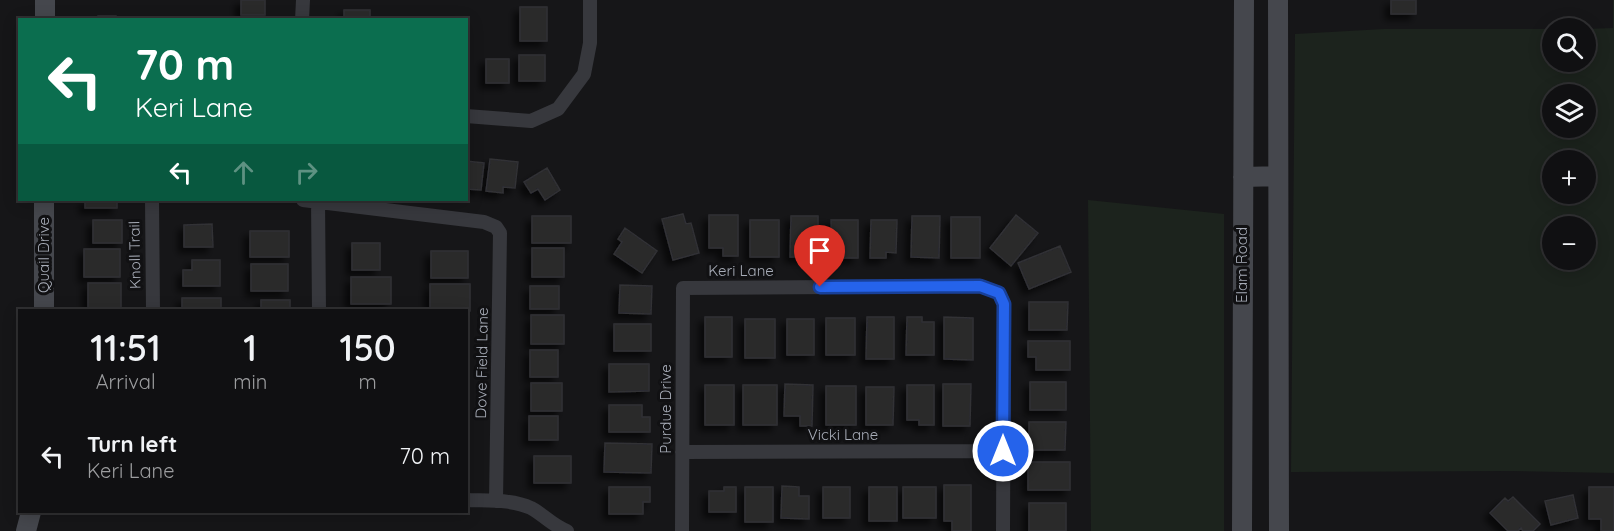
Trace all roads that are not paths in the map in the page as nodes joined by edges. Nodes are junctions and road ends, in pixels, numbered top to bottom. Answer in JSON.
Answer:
{"nodes":[{"id":1,"x":45,"y":0,"type":"edge"},
{"id":2,"x":303,"y":0,"type":"edge"},
{"id":3,"x":590,"y":0,"type":"edge"},
{"id":4,"x":1244,"y":0,"type":"edge"},
{"id":5,"x":1278,"y":0,"type":"edge"},
{"id":6,"x":45,"y":18,"type":"edge"},
{"id":7,"x":302,"y":18,"type":"edge"},
{"id":8,"x":468,"y":116,"type":"edge"},
{"id":9,"x":1278,"y":176,"type":"junction"},
{"id":10,"x":1243,"y":177,"type":"junction"},
{"id":11,"x":44,"y":201,"type":"edge"},
{"id":12,"x":152,"y":201,"type":"edge"},
{"id":13,"x":318,"y":201,"type":"edge"},
{"id":14,"x":326,"y":201,"type":"edge"},
{"id":15,"x":683,"y":288,"type":"joint"},
{"id":16,"x":44,"y":309,"type":"edge"},
{"id":17,"x":153,"y":309,"type":"edge"},
{"id":18,"x":319,"y":309,"type":"edge"},
{"id":19,"x":1003,"y":451,"type":"junction"},
{"id":20,"x":682,"y":452,"type":"junction"},
{"id":21,"x":468,"y":500,"type":"edge"},
{"id":22,"x":496,"y":501,"type":"junction"},
{"id":23,"x":31,"y":513,"type":"edge"},
{"id":24,"x":26,"y":531,"type":"edge"},
{"id":25,"x":567,"y":531,"type":"edge"},
{"id":26,"x":682,"y":531,"type":"edge"},
{"id":27,"x":1003,"y":531,"type":"edge"},
{"id":28,"x":1242,"y":531,"type":"edge"},
{"id":29,"x":1279,"y":531,"type":"edge"}],
"edges":[{"from":1,"to":6,"type":"main road"},
{"from":2,"to":7,"type":"street"},
{"from":3,"to":8,"type":"street"},
{"from":4,"to":10,"type":"main road","name":"Elam Road"},
{"from":5,"to":9,"type":"main road"},
{"from":9,"to":10,"type":"main road"},
{"from":9,"to":29,"type":"main road"},
{"from":10,"to":28,"type":"main road","name":"Elam Road"},
{"from":11,"to":16,"type":"main road","name":"Quail Drive"},
{"from":12,"to":17,"type":"street","name":"Knoll Trail"},
{"from":13,"to":18,"type":"street"},
{"from":14,"to":22,"type":"street","name":"Dove Field Lane"},
{"from":15,"to":19,"type":"street","name":"Keri Lane"},
{"from":15,"to":20,"type":"street","name":"Purdue Drive"},
{"from":19,"to":20,"type":"street","name":"Vicki Lane"},
{"from":19,"to":27,"type":"street"},
{"from":20,"to":26,"type":"street","name":"Purdue Drive"},
{"from":21,"to":22,"type":"street"},
{"from":22,"to":25,"type":"street"},
{"from":23,"to":24,"type":"main road"}]}
